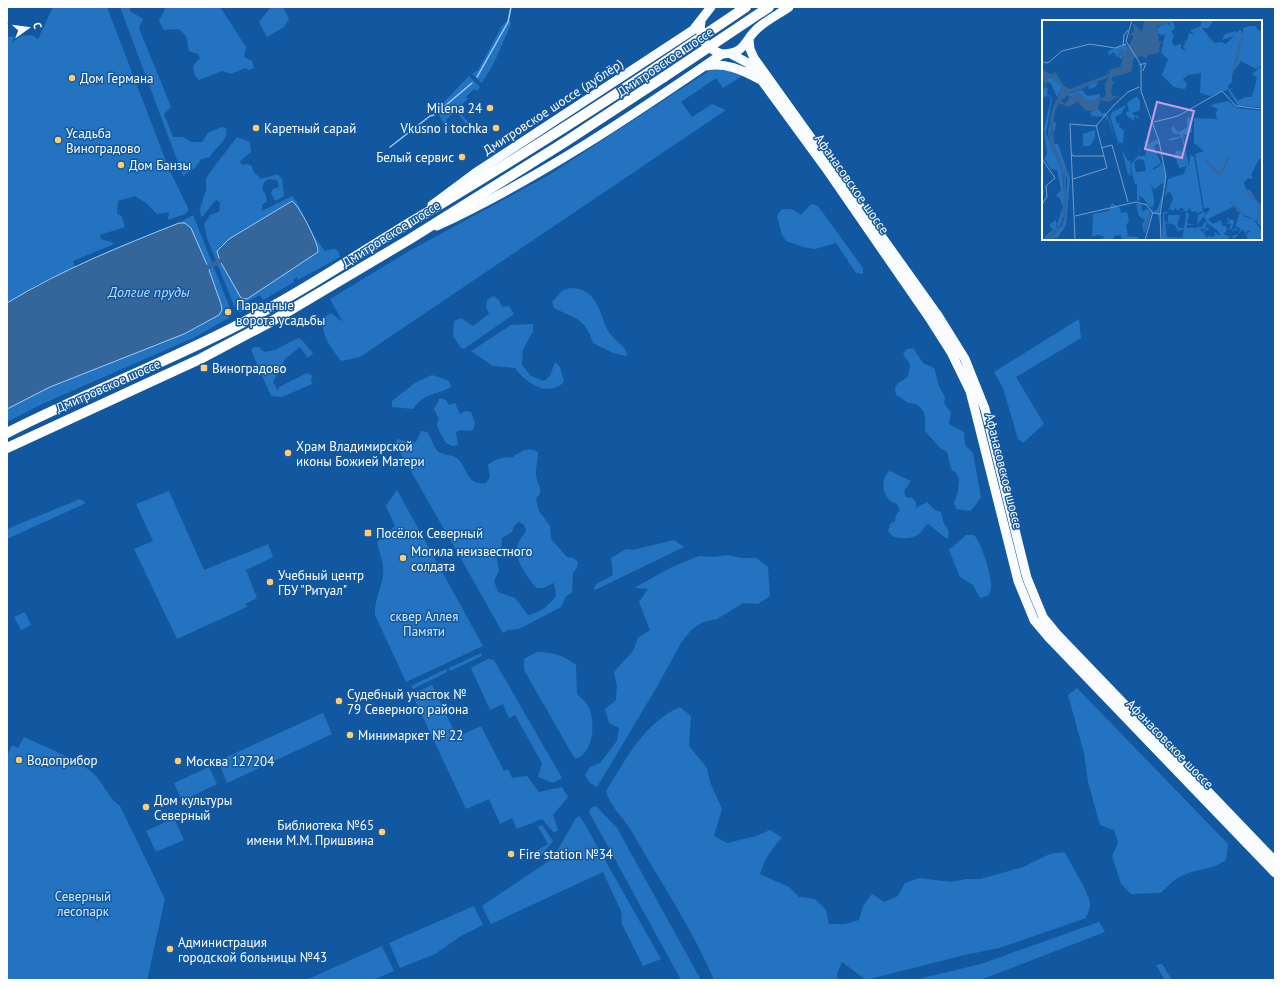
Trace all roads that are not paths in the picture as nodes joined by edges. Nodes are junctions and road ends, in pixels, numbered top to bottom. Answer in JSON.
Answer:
{"nodes":[{"id":1,"x":711,"y":7,"type":"edge"},
{"id":2,"x":742,"y":7,"type":"edge"},
{"id":3,"x":746,"y":7,"type":"edge"},
{"id":4,"x":769,"y":7,"type":"edge"},
{"id":5,"x":789,"y":7,"type":"edge"},
{"id":6,"x":701,"y":22,"type":"junction"},
{"id":7,"x":750,"y":39,"type":"junction"},
{"id":8,"x":727,"y":54,"type":"junction"},
{"id":9,"x":704,"y":67,"type":"junction"},
{"id":10,"x":762,"y":80,"type":"junction"},
{"id":11,"x":406,"y":226,"type":"junction"},
{"id":12,"x":410,"y":239,"type":"junction"},
{"id":13,"x":7,"y":433,"type":"edge"},
{"id":14,"x":7,"y":448,"type":"edge"},
{"id":15,"x":1275,"y":861,"type":"edge"},
{"id":16,"x":1275,"y":873,"type":"edge"}],
"edges":[{"from":1,"to":6,"type":"main road","name":"Дмитровское шоссе (дублёр)"},
{"from":2,"to":7,"type":"main road","name":"Афанасовское шоссе"},
{"from":3,"to":11,"type":"highway","name":"Дмитровское шоссе","bridge":true},
{"from":4,"to":12,"type":"highway","name":"Дмитровское шоссе","bridge":true},
{"from":5,"to":7,"type":"main road"},
{"from":6,"to":8,"type":"main road","name":"Афанасовское шоссе"},
{"from":6,"to":11,"type":"main road","name":"Дмитровское шоссе (дублёр)"},
{"from":7,"to":8,"type":"main road"},
{"from":7,"to":15,"type":"main road","name":"Афанасовское шоссе"},
{"from":8,"to":9,"type":"main road"},
{"from":8,"to":10,"type":"main road","name":"Афанасовское шоссе"},
{"from":9,"to":10,"type":"main road"},
{"from":9,"to":12,"type":"main road"},
{"from":10,"to":16,"type":"main road","name":"Афанасовское шоссе"},
{"from":11,"to":13,"type":"highway","name":"Дмитровское шоссе"},
{"from":12,"to":14,"type":"highway","name":"Дмитровское шоссе"}]}
